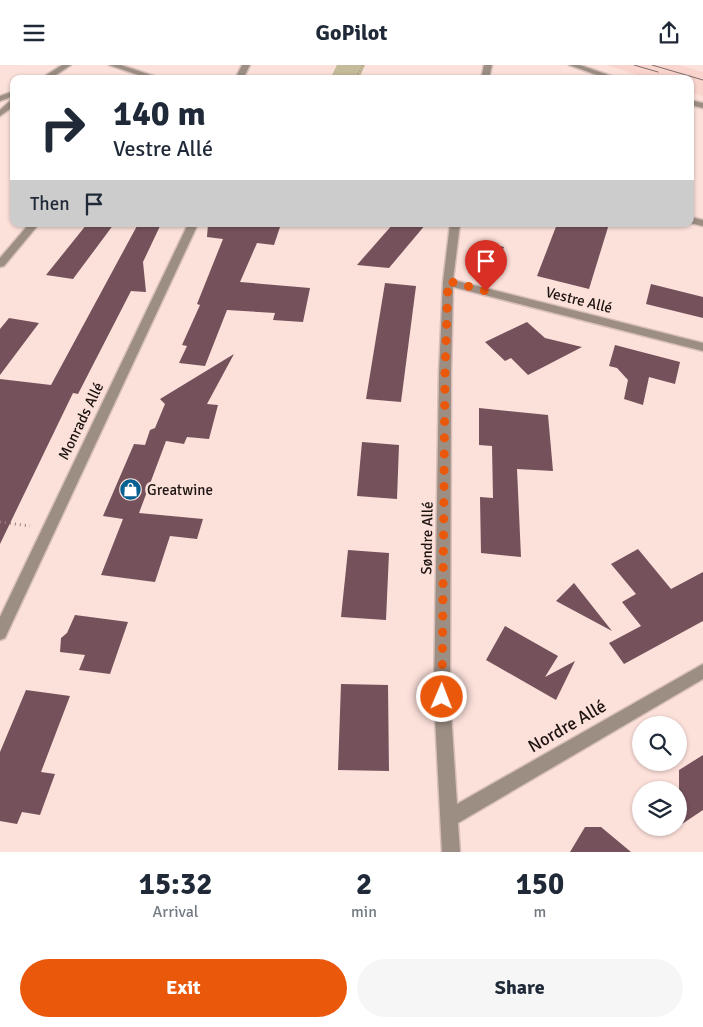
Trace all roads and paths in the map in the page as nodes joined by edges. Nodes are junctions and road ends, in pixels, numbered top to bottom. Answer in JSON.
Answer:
{"nodes":[{"id":1,"x":66,"y":65,"type":"edge"},
{"id":2,"x":113,"y":65,"type":"edge"},
{"id":3,"x":573,"y":65,"type":"edge"},
{"id":4,"x":50,"y":75,"type":"edge"},
{"id":5,"x":146,"y":75,"type":"edge"},
{"id":6,"x":604,"y":75,"type":"edge"},
{"id":7,"x":10,"y":105,"type":"edge"},
{"id":8,"x":0,"y":114,"type":"edge"},
{"id":9,"x":31,"y":227,"type":"edge"},
{"id":10,"x":192,"y":227,"type":"edge"},
{"id":11,"x":455,"y":227,"type":"edge"},
{"id":12,"x":0,"y":264,"type":"edge"},
{"id":13,"x":448,"y":281,"type":"junction"},
{"id":14,"x":703,"y":347,"type":"edge"},
{"id":15,"x":0,"y":522,"type":"edge"},
{"id":16,"x":48,"y":529,"type":"junction"},
{"id":17,"x":0,"y":633,"type":"edge"},
{"id":18,"x":703,"y":671,"type":"edge"},
{"id":19,"x":451,"y":817,"type":"junction"},
{"id":20,"x":451,"y":852,"type":"edge"}],
"edges":[{"from":1,"to":4,"type":"street"},
{"from":2,"to":5,"type":"street"},
{"from":3,"to":6,"type":"street"},
{"from":7,"to":8,"type":"street"},
{"from":9,"to":12,"type":"street"},
{"from":10,"to":16,"type":"street","name":"Monrads Allé"},
{"from":11,"to":13,"type":"street","name":"Søndre Allé"},
{"from":13,"to":14,"type":"street","name":"Vestre Allé"},
{"from":13,"to":19,"type":"street","name":"Søndre Allé"},
{"from":15,"to":16,"type":"path"},
{"from":16,"to":17,"type":"street","name":"Monrads Allé"},
{"from":18,"to":19,"type":"street","name":"Nordre Allé"},
{"from":19,"to":20,"type":"street","name":"Søndre Allé"}]}
